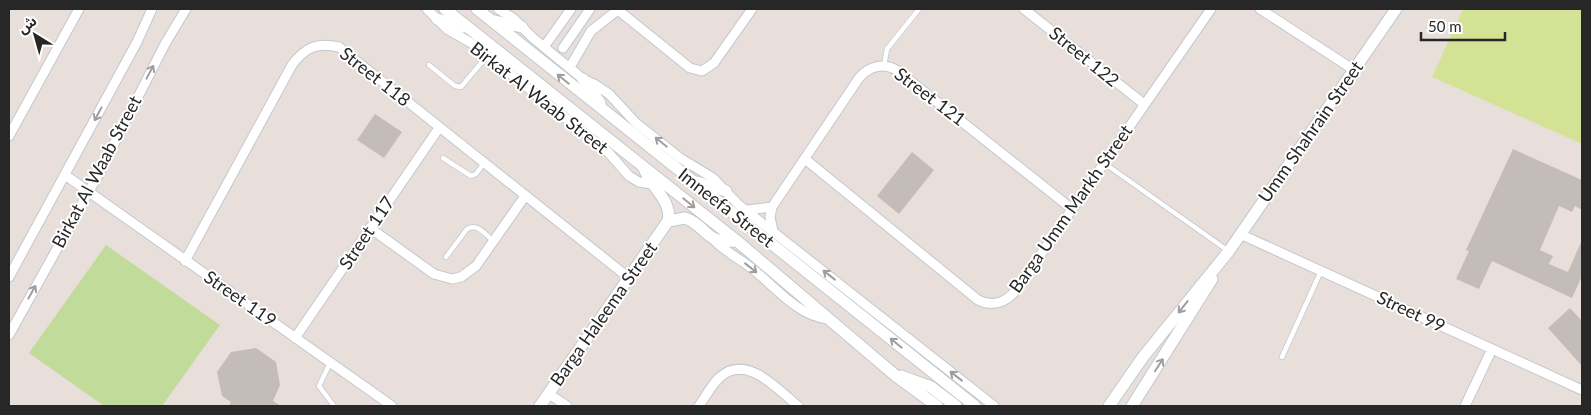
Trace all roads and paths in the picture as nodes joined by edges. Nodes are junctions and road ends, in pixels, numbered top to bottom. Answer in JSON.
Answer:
{"nodes":[{"id":1,"x":79,"y":9,"type":"edge"},
{"id":2,"x":152,"y":9,"type":"edge"},
{"id":3,"x":427,"y":9,"type":"edge"},
{"id":4,"x":445,"y":9,"type":"edge"},
{"id":5,"x":477,"y":9,"type":"edge"},
{"id":6,"x":498,"y":9,"type":"edge"},
{"id":7,"x":571,"y":9,"type":"edge"},
{"id":8,"x":590,"y":9,"type":"edge"},
{"id":9,"x":752,"y":9,"type":"edge"},
{"id":10,"x":918,"y":9,"type":"edge"},
{"id":11,"x":1024,"y":9,"type":"edge"},
{"id":12,"x":1211,"y":9,"type":"edge"},
{"id":13,"x":1260,"y":9,"type":"edge"},
{"id":14,"x":1396,"y":9,"type":"edge"},
{"id":15,"x":183,"y":10,"type":"edge"},
{"id":16,"x":619,"y":10,"type":"edge"},
{"id":17,"x":437,"y":19,"type":"junction"},
{"id":18,"x":492,"y":21,"type":"junction"},
{"id":19,"x":470,"y":28,"type":"junction"},
{"id":20,"x":522,"y":28,"type":"junction"},
{"id":21,"x":544,"y":47,"type":"junction"},
{"id":22,"x":563,"y":48,"type":"dead end"},
{"id":23,"x":487,"y":56,"type":"junction"},
{"id":24,"x":429,"y":65,"type":"dead end"},
{"id":25,"x":884,"y":66,"type":"junction"},
{"id":26,"x":570,"y":67,"type":"junction"},
{"id":27,"x":1354,"y":70,"type":"junction"},
{"id":28,"x":583,"y":79,"type":"junction"},
{"id":29,"x":1144,"y":104,"type":"junction"},
{"id":30,"x":608,"y":115,"type":"junction"},
{"id":31,"x":439,"y":128,"type":"junction"},
{"id":32,"x":9,"y":136,"type":"edge"},
{"id":33,"x":443,"y":158,"type":"dead end"},
{"id":34,"x":804,"y":159,"type":"junction"},
{"id":35,"x":484,"y":163,"type":"junction"},
{"id":36,"x":1104,"y":163,"type":"junction"},
{"id":37,"x":643,"y":166,"type":"junction"},
{"id":38,"x":65,"y":175,"type":"junction"},
{"id":39,"x":690,"y":180,"type":"junction"},
{"id":40,"x":652,"y":184,"type":"junction"},
{"id":41,"x":89,"y":190,"type":"junction"},
{"id":42,"x":726,"y":191,"type":"junction"},
{"id":43,"x":525,"y":196,"type":"junction"},
{"id":44,"x":664,"y":199,"type":"junction"},
{"id":45,"x":772,"y":207,"type":"junction"},
{"id":46,"x":1072,"y":209,"type":"junction"},
{"id":47,"x":747,"y":210,"type":"junction"},
{"id":48,"x":689,"y":219,"type":"junction"},
{"id":49,"x":668,"y":221,"type":"junction"},
{"id":50,"x":370,"y":228,"type":"junction"},
{"id":51,"x":773,"y":232,"type":"junction"},
{"id":52,"x":1240,"y":234,"type":"junction"},
{"id":53,"x":713,"y":238,"type":"junction"},
{"id":54,"x":493,"y":241,"type":"junction"},
{"id":55,"x":736,"y":241,"type":"junction"},
{"id":56,"x":781,"y":244,"type":"junction"},
{"id":57,"x":1227,"y":253,"type":"junction"},
{"id":58,"x":446,"y":256,"type":"dead end"},
{"id":59,"x":185,"y":261,"type":"junction"},
{"id":60,"x":1321,"y":271,"type":"junction"},
{"id":61,"x":9,"y":277,"type":"edge"},
{"id":62,"x":629,"y":278,"type":"junction"},
{"id":63,"x":830,"y":319,"type":"junction"},
{"id":64,"x":9,"y":335,"type":"edge"},
{"id":65,"x":295,"y":338,"type":"junction"},
{"id":66,"x":1492,"y":349,"type":"junction"},
{"id":67,"x":1282,"y":357,"type":"dead end"},
{"id":68,"x":330,"y":363,"type":"junction"},
{"id":69,"x":896,"y":376,"type":"junction"},
{"id":70,"x":1582,"y":390,"type":"edge"},
{"id":71,"x":549,"y":394,"type":"junction"},
{"id":72,"x":1117,"y":394,"type":"junction"},
{"id":73,"x":922,"y":400,"type":"edge"},
{"id":74,"x":379,"y":403,"type":"edge"},
{"id":75,"x":334,"y":406,"type":"edge"},
{"id":76,"x":392,"y":406,"type":"edge"},
{"id":77,"x":540,"y":406,"type":"edge"},
{"id":78,"x":567,"y":406,"type":"edge"},
{"id":79,"x":699,"y":406,"type":"edge"},
{"id":80,"x":798,"y":406,"type":"edge"},
{"id":81,"x":936,"y":406,"type":"edge"},
{"id":82,"x":956,"y":406,"type":"edge"},
{"id":83,"x":975,"y":406,"type":"edge"},
{"id":84,"x":994,"y":406,"type":"edge"},
{"id":85,"x":1109,"y":406,"type":"edge"},
{"id":86,"x":1115,"y":406,"type":"edge"},
{"id":87,"x":1132,"y":406,"type":"edge"},
{"id":88,"x":1466,"y":406,"type":"edge"}],
"edges":[{"from":1,"to":32,"type":"street"},
{"from":2,"to":38,"type":"street","name":"Birkat Al Waab Street","one_way":true},
{"from":3,"to":17,"type":"street","name":"Birkat Al Waab Street"},
{"from":4,"to":19,"type":"street","name":"Imneefa Street"},
{"from":5,"to":18,"type":"street","name":"Imneefa Street"},
{"from":6,"to":20,"type":"street"},
{"from":7,"to":21,"type":"street"},
{"from":8,"to":22,"type":"street"},
{"from":9,"to":16,"type":"street"},
{"from":10,"to":25,"type":"lane"},
{"from":11,"to":29,"type":"street","name":"Street 122"},
{"from":12,"to":29,"type":"street","name":"Barga Umm Markh Street"},
{"from":13,"to":27,"type":"street"},
{"from":14,"to":27,"type":"street","name":"Umm Shahrain Street"},
{"from":41,"to":15,"type":"street","name":"Birkat Al Waab Street","one_way":true},
{"from":16,"to":26,"type":"street"},
{"from":17,"to":19,"type":"street"},
{"from":17,"to":23,"type":"street","name":"Birkat Al Waab Street"},
{"from":18,"to":20,"type":"street"},
{"from":30,"to":18,"type":"street","name":"Imneefa Street","one_way":true},
{"from":19,"to":37,"type":"street","name":"Imneefa Street"},
{"from":20,"to":21,"type":"street"},
{"from":21,"to":26,"type":"street"},
{"from":23,"to":24,"type":"lane"},
{"from":23,"to":40,"type":"street","name":"Birkat Al Waab Street"},
{"from":25,"to":34,"type":"street","name":"Street 121"},
{"from":25,"to":46,"type":"street","name":"Street 121"},
{"from":26,"to":28,"type":"street"},
{"from":27,"to":52,"type":"street","name":"Umm Shahrain Street"},
{"from":28,"to":30,"type":"street"},
{"from":42,"to":28,"type":"street","one_way":true},
{"from":29,"to":36,"type":"street","name":"Barga Umm Markh Street"},
{"from":30,"to":39,"type":"street","name":"Imneefa Street"},
{"from":31,"to":35,"type":"street","name":"Street 118"},
{"from":31,"to":50,"type":"street","name":"Street 117"},
{"from":31,"to":59,"type":"street","name":"Street 118"},
{"from":33,"to":35,"type":"lane"},
{"from":34,"to":45,"type":"street","name":"Street 121"},
{"from":34,"to":46,"type":"street","name":"Barga Umm Markh Street"},
{"from":35,"to":43,"type":"street","name":"Street 118"},
{"from":36,"to":46,"type":"street","name":"Barga Umm Markh Street"},
{"from":36,"to":57,"type":"lane"},
{"from":37,"to":40,"type":"street"},
{"from":37,"to":55,"type":"street","name":"Imneefa Street","one_way":true},
{"from":38,"to":41,"type":"street","name":"Street 119"},
{"from":38,"to":61,"type":"street","name":"Birkat Al Waab Street"},
{"from":39,"to":42,"type":"street"},
{"from":39,"to":56,"type":"street","name":"Imneefa Street"},
{"from":40,"to":44,"type":"street"},
{"from":41,"to":59,"type":"street","name":"Street 119"},
{"from":64,"to":41,"type":"street","name":"Birkat Al Waab Street","one_way":true},
{"from":42,"to":47,"type":"street"},
{"from":43,"to":54,"type":"street"},
{"from":43,"to":62,"type":"street","name":"Street 118"},
{"from":44,"to":48,"type":"street"},
{"from":44,"to":49,"type":"street"},
{"from":45,"to":47,"type":"street"},
{"from":45,"to":51,"type":"street"},
{"from":47,"to":51,"type":"street"},
{"from":48,"to":49,"type":"street"},
{"from":48,"to":53,"type":"street"},
{"from":49,"to":62,"type":"street","name":"Barga Haleema Street"},
{"from":50,"to":54,"type":"street"},
{"from":50,"to":65,"type":"street","name":"Street 117"},
{"from":51,"to":56,"type":"street"},
{"from":52,"to":57,"type":"street","name":"Umm Shahrain Street"},
{"from":52,"to":60,"type":"street","name":"Street 99"},
{"from":53,"to":55,"type":"street"},
{"from":53,"to":63,"type":"street","one_way":true},
{"from":54,"to":58,"type":"lane"},
{"from":55,"to":63,"type":"street","name":"Imneefa Street"},
{"from":83,"to":56,"type":"street","name":"Imneefa Street","one_way":true},
{"from":84,"to":56,"type":"street","one_way":true},
{"from":57,"to":72,"type":"street","name":"Umm Shahrain Street","one_way":true},
{"from":87,"to":57,"type":"street","name":"Umm Shahrain Street","one_way":true},
{"from":59,"to":65,"type":"street","name":"Street 119"},
{"from":60,"to":66,"type":"street","name":"Street 99"},
{"from":60,"to":67,"type":"lane"},
{"from":62,"to":71,"type":"street","name":"Barga Haleema Street"},
{"from":63,"to":69,"type":"street","name":"Imneefa Street"},
{"from":65,"to":68,"type":"street","name":"Street 119"},
{"from":66,"to":70,"type":"street","name":"Street 99"},
{"from":66,"to":88,"type":"street"},
{"from":68,"to":74,"type":"street","name":"Street 119"},
{"from":68,"to":75,"type":"lane"},
{"from":69,"to":73,"type":"street","name":"Imneefa Street"},
{"from":69,"to":82,"type":"street"},
{"from":71,"to":77,"type":"street","name":"Barga Haleema Street"},
{"from":71,"to":78,"type":"street"},
{"from":72,"to":85,"type":"street","name":"Umm Shahrain Street"},
{"from":72,"to":86,"type":"street"},
{"from":73,"to":81,"type":"street","name":"Imneefa Street"},
{"from":74,"to":76,"type":"street","name":"Street 119"},
{"from":79,"to":80,"type":"street"}]}
